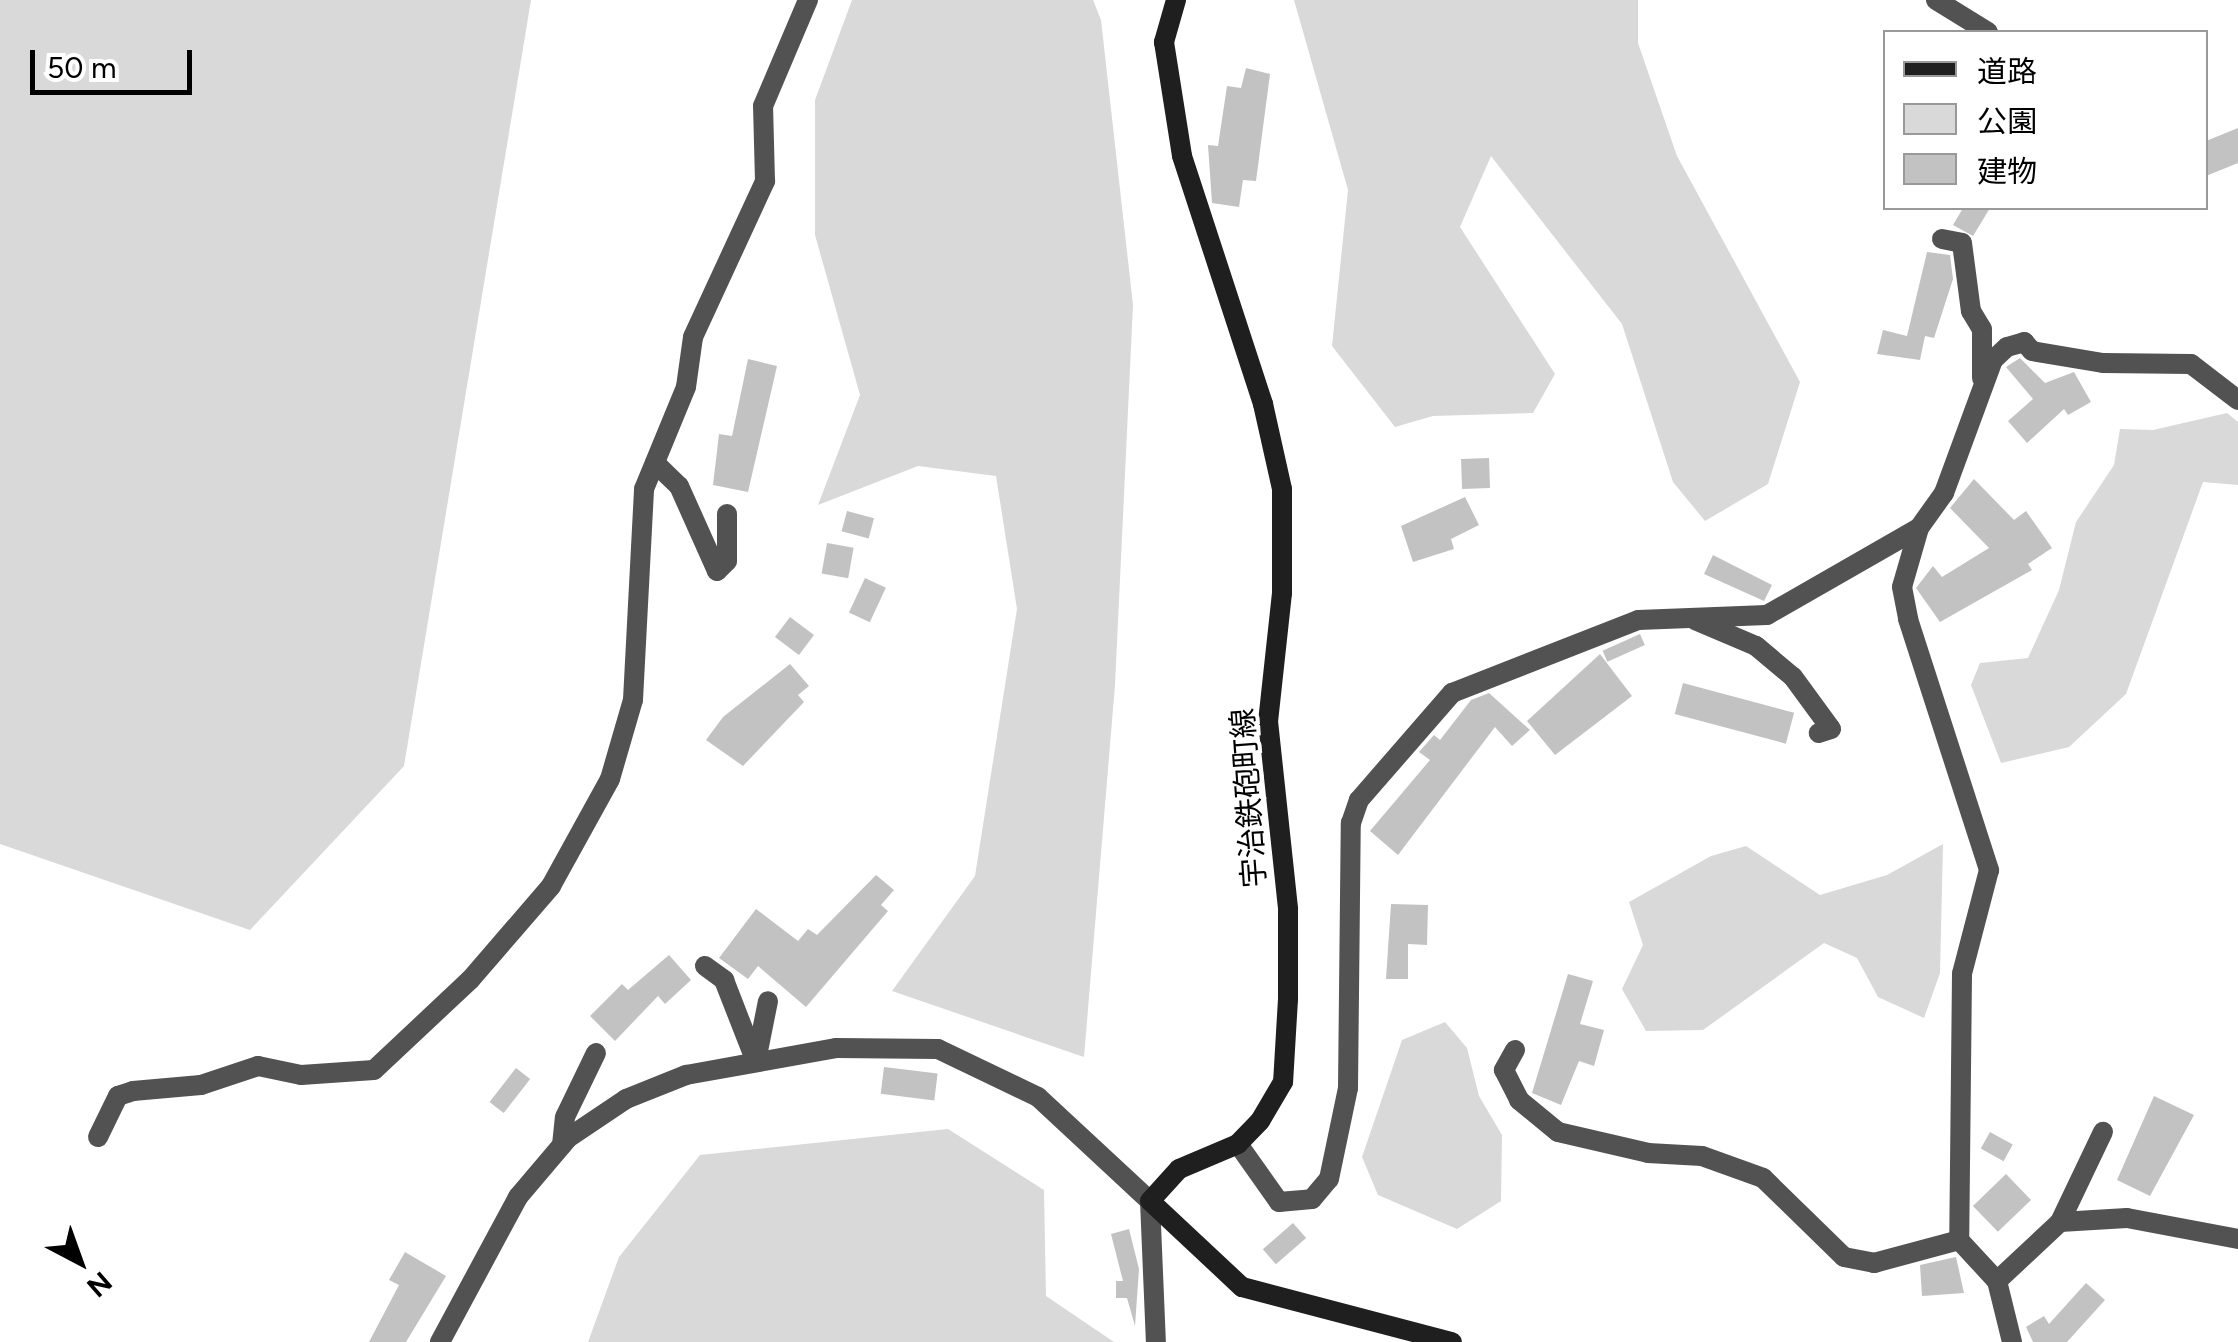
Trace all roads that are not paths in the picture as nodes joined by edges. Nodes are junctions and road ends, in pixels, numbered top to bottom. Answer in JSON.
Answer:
{"nodes":[{"id":1,"x":808,"y":0,"type":"edge"},
{"id":2,"x":1176,"y":0,"type":"edge"},
{"id":3,"x":1936,"y":0,"type":"edge"},
{"id":4,"x":1985,"y":30,"type":"edge"},
{"id":5,"x":1942,"y":238,"type":"dead end"},
{"id":6,"x":1982,"y":385,"type":"junction"},
{"id":7,"x":2238,"y":400,"type":"edge"},
{"id":8,"x":654,"y":463,"type":"junction"},
{"id":9,"x":727,"y":514,"type":"dead end"},
{"id":10,"x":1919,"y":528,"type":"junction"},
{"id":11,"x":1689,"y":617,"type":"junction"},
{"id":12,"x":1819,"y":733,"type":"dead end"},
{"id":13,"x":704,"y":966,"type":"dead end"},
{"id":14,"x":768,"y":1000,"type":"dead end"},
{"id":15,"x":1515,"y":1050,"type":"dead end"},
{"id":16,"x":596,"y":1053,"type":"dead end"},
{"id":17,"x":756,"y":1062,"type":"junction"},
{"id":18,"x":2103,"y":1132,"type":"dead end"},
{"id":19,"x":98,"y":1137,"type":"dead end"},
{"id":20,"x":1238,"y":1144,"type":"junction"},
{"id":21,"x":562,"y":1145,"type":"junction"},
{"id":22,"x":1150,"y":1202,"type":"junction"},
{"id":23,"x":2060,"y":1222,"type":"junction"},
{"id":24,"x":2238,"y":1239,"type":"edge"},
{"id":25,"x":1960,"y":1240,"type":"junction"},
{"id":26,"x":1997,"y":1281,"type":"junction"},
{"id":27,"x":440,"y":1342,"type":"edge"},
{"id":28,"x":1156,"y":1342,"type":"edge"},
{"id":29,"x":1452,"y":1342,"type":"edge"},
{"id":30,"x":2012,"y":1342,"type":"edge"}],
"edges":[{"from":1,"to":8,"type":"street"},
{"from":2,"to":20,"type":"main road","name":"宇治鉄砲町線"},
{"from":3,"to":4,"type":"street"},
{"from":5,"to":6,"type":"street"},
{"from":6,"to":7,"type":"street"},
{"from":6,"to":10,"type":"street"},
{"from":8,"to":9,"type":"street"},
{"from":8,"to":19,"type":"street"},
{"from":10,"to":11,"type":"street"},
{"from":10,"to":25,"type":"street"},
{"from":11,"to":12,"type":"street"},
{"from":11,"to":20,"type":"street"},
{"from":13,"to":17,"type":"street"},
{"from":14,"to":17,"type":"street"},
{"from":15,"to":25,"type":"street"},
{"from":16,"to":21,"type":"street"},
{"from":17,"to":21,"type":"street"},
{"from":17,"to":22,"type":"street"},
{"from":18,"to":23,"type":"street"},
{"from":20,"to":22,"type":"main road"},
{"from":21,"to":27,"type":"street"},
{"from":22,"to":28,"type":"street"},
{"from":22,"to":29,"type":"main road"},
{"from":23,"to":24,"type":"street"},
{"from":23,"to":26,"type":"street"},
{"from":25,"to":26,"type":"street"},
{"from":26,"to":30,"type":"street"}]}
